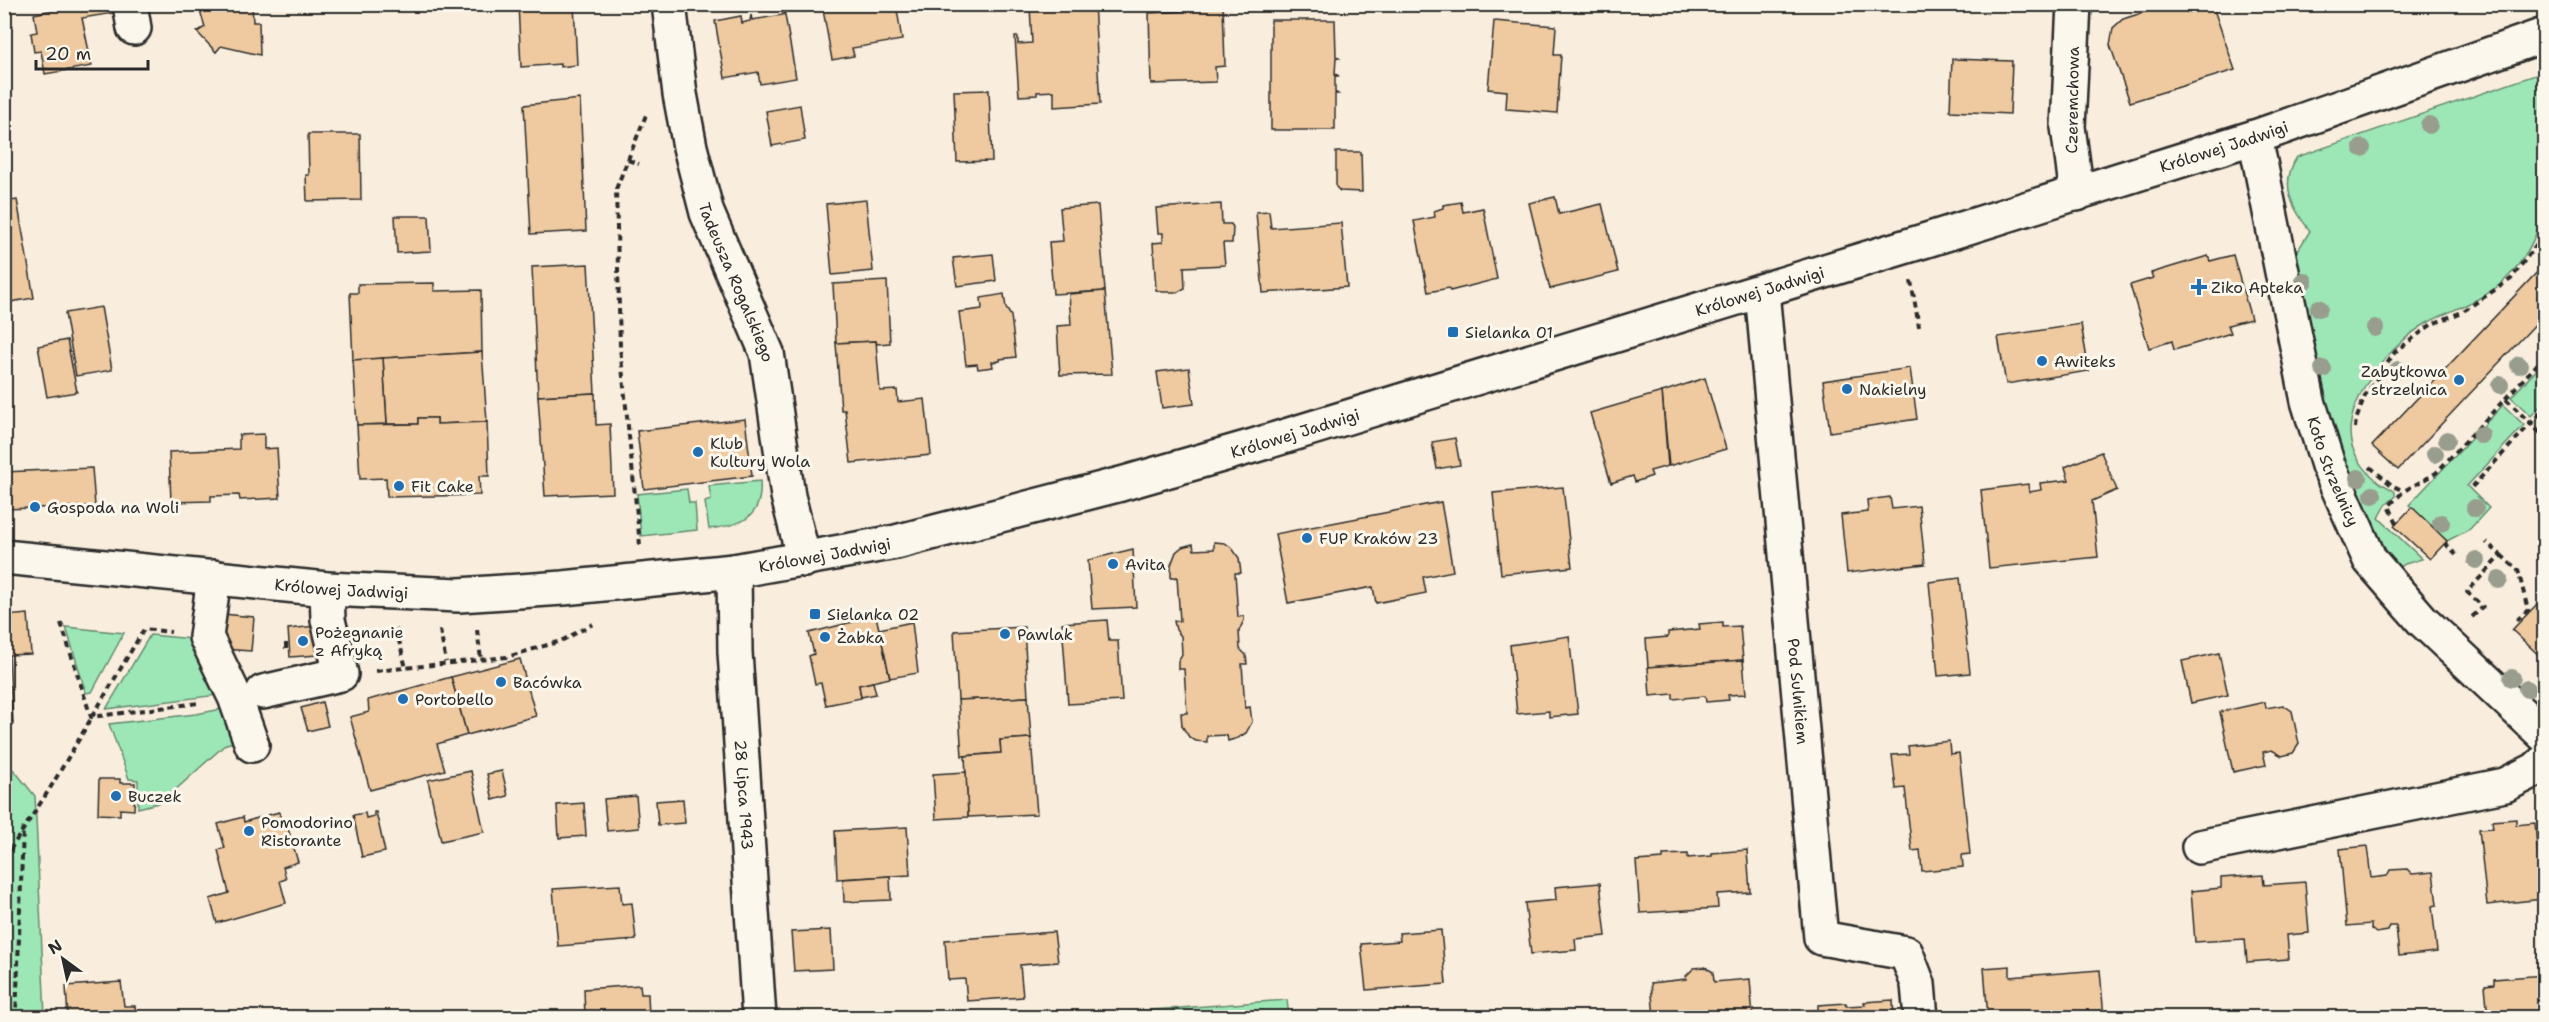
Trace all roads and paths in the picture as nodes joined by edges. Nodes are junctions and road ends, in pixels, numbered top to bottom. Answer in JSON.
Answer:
{"nodes":[{"id":1,"x":669,"y":4,"type":"edge"},
{"id":2,"x":2074,"y":4,"type":"edge"},
{"id":3,"x":2544,"y":35,"type":"edge"},
{"id":4,"x":650,"y":107,"type":"dead end"},
{"id":5,"x":2255,"y":137,"type":"junction"},
{"id":6,"x":628,"y":160,"type":"junction"},
{"id":7,"x":639,"y":164,"type":"dead end"},
{"id":8,"x":2077,"y":194,"type":"junction"},
{"id":9,"x":2544,"y":234,"type":"edge"},
{"id":10,"x":1909,"y":272,"type":"dead end"},
{"id":11,"x":1762,"y":291,"type":"junction"},
{"id":12,"x":1919,"y":327,"type":"dead end"},
{"id":13,"x":2544,"y":357,"type":"edge"},
{"id":14,"x":2506,"y":399,"type":"junction"},
{"id":15,"x":2544,"y":409,"type":"edge"},
{"id":16,"x":2531,"y":423,"type":"junction"},
{"id":17,"x":2355,"y":436,"type":"dead end"},
{"id":18,"x":2544,"y":437,"type":"edge"},
{"id":19,"x":2366,"y":463,"type":"dead end"},
{"id":20,"x":2472,"y":488,"type":"dead end"},
{"id":21,"x":2404,"y":491,"type":"junction"},
{"id":22,"x":2397,"y":523,"type":"dead end"},
{"id":23,"x":2486,"y":542,"type":"dead end"},
{"id":24,"x":2445,"y":543,"type":"dead end"},
{"id":25,"x":640,"y":545,"type":"dead end"},
{"id":26,"x":2457,"y":555,"type":"dead end"},
{"id":27,"x":2501,"y":555,"type":"junction"},
{"id":28,"x":4,"y":558,"type":"edge"},
{"id":29,"x":804,"y":560,"type":"junction"},
{"id":30,"x":734,"y":571,"type":"junction"},
{"id":31,"x":214,"y":577,"type":"junction"},
{"id":32,"x":327,"y":589,"type":"junction"},
{"id":33,"x":61,"y":623,"type":"dead end"},
{"id":34,"x":2519,"y":623,"type":"dead end"},
{"id":35,"x":593,"y":624,"type":"dead end"},
{"id":36,"x":477,"y":627,"type":"dead end"},
{"id":37,"x":396,"y":629,"type":"dead end"},
{"id":38,"x":440,"y":630,"type":"dead end"},
{"id":39,"x":206,"y":637,"type":"junction"},
{"id":40,"x":2444,"y":641,"type":"junction"},
{"id":41,"x":481,"y":659,"type":"junction"},
{"id":42,"x":446,"y":662,"type":"junction"},
{"id":43,"x":406,"y":668,"type":"junction"},
{"id":44,"x":341,"y":674,"type":"junction"},
{"id":45,"x":249,"y":694,"type":"junction"},
{"id":46,"x":91,"y":717,"type":"junction"},
{"id":47,"x":2544,"y":735,"type":"edge"},
{"id":48,"x":252,"y":745,"type":"dead end"},
{"id":49,"x":2544,"y":762,"type":"edge"},
{"id":50,"x":23,"y":828,"type":"junction"},
{"id":51,"x":2199,"y":847,"type":"dead end"},
{"id":52,"x":4,"y":859,"type":"edge"},
{"id":53,"x":16,"y":1017,"type":"edge"},
{"id":54,"x":759,"y":1017,"type":"edge"},
{"id":55,"x":1921,"y":1017,"type":"edge"}],
"edges":[{"from":1,"to":29,"type":"street","name":"Tadeusza Rogalskiego"},
{"from":2,"to":8,"type":"street","name":"Czeremchowa"},
{"from":3,"to":5,"type":"street","name":"Królowej Jadwigi"},
{"from":4,"to":6,"type":"path"},
{"from":5,"to":8,"type":"street","name":"Królowej Jadwigi"},
{"from":5,"to":40,"type":"street","name":"Koło Strzelnicy"},
{"from":6,"to":7,"type":"path"},
{"from":6,"to":25,"type":"path"},
{"from":8,"to":11,"type":"street","name":"Królowej Jadwigi"},
{"from":9,"to":17,"type":"path"},
{"from":10,"to":12,"type":"path"},
{"from":11,"to":29,"type":"street","name":"Królowej Jadwigi"},
{"from":11,"to":55,"type":"street","name":"Pod Sulnikiem"},
{"from":13,"to":14,"type":"path"},
{"from":14,"to":16,"type":"path"},
{"from":14,"to":21,"type":"path"},
{"from":15,"to":16,"type":"path"},
{"from":16,"to":18,"type":"path"},
{"from":16,"to":20,"type":"path"},
{"from":19,"to":21,"type":"path"},
{"from":21,"to":22,"type":"path"},
{"from":23,"to":27,"type":"path"},
{"from":24,"to":26,"type":"path"},
{"from":27,"to":34,"type":"path"},
{"from":27,"to":40,"type":"path"},
{"from":28,"to":31,"type":"street","name":"Królowej Jadwigi"},
{"from":29,"to":30,"type":"street","name":"Królowej Jadwigi"},
{"from":30,"to":32,"type":"street","name":"Królowej Jadwigi"},
{"from":30,"to":54,"type":"street","name":"28 Lipca 1943"},
{"from":31,"to":32,"type":"street","name":"Królowej Jadwigi"},
{"from":31,"to":39,"type":"street"},
{"from":32,"to":44,"type":"street"},
{"from":33,"to":46,"type":"path"},
{"from":35,"to":41,"type":"path"},
{"from":36,"to":41,"type":"path"},
{"from":37,"to":43,"type":"path"},
{"from":38,"to":42,"type":"path"},
{"from":39,"to":45,"type":"street"},
{"from":39,"to":46,"type":"path"},
{"from":40,"to":47,"type":"street","name":"Koło Strzelnicy"},
{"from":41,"to":42,"type":"path"},
{"from":42,"to":43,"type":"path"},
{"from":43,"to":44,"type":"path"},
{"from":44,"to":45,"type":"street"},
{"from":45,"to":46,"type":"path"},
{"from":45,"to":48,"type":"street"},
{"from":46,"to":50,"type":"path"},
{"from":49,"to":51,"type":"street"},
{"from":50,"to":52,"type":"path"},
{"from":50,"to":53,"type":"path"}]}
